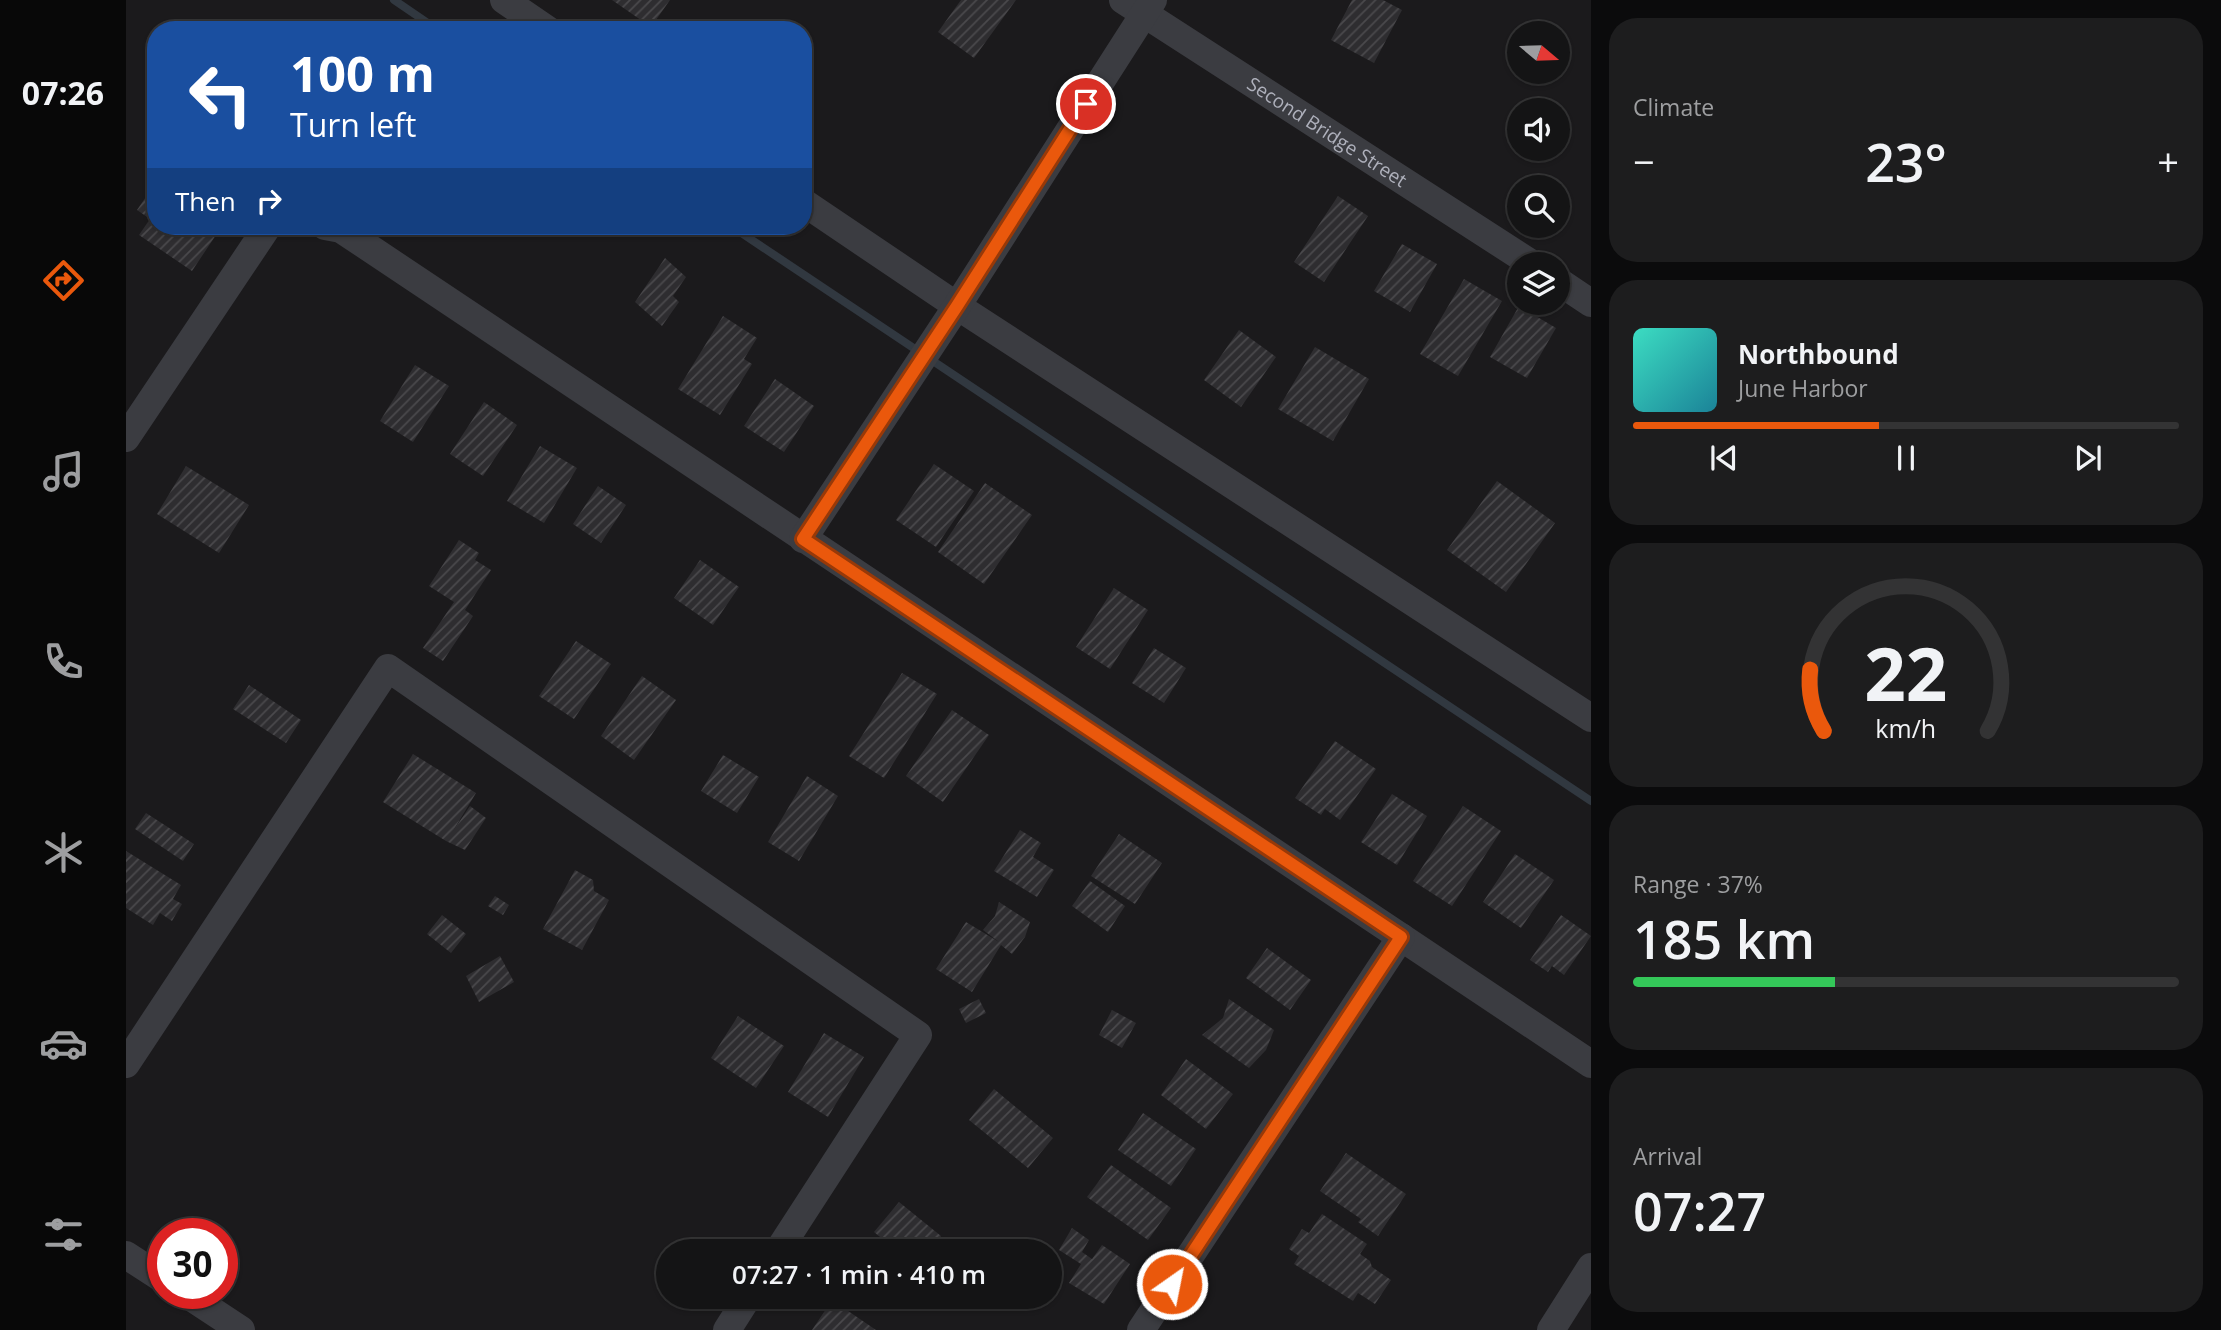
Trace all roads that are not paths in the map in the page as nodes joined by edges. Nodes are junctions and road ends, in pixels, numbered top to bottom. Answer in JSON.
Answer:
{"nodes":[{"id":1,"x":504,"y":0,"type":"edge"},
{"id":2,"x":1140,"y":5,"type":"edge"},
{"id":3,"x":535,"y":21,"type":"edge"},
{"id":4,"x":812,"y":208,"type":"edge"},
{"id":5,"x":262,"y":235,"type":"edge"},
{"id":6,"x":350,"y":235,"type":"edge"},
{"id":7,"x":1514,"y":252,"type":"edge"},
{"id":8,"x":1570,"y":289,"type":"edge"},
{"id":9,"x":1591,"y":303,"type":"edge"},
{"id":10,"x":957,"y":306,"type":"junction"},
{"id":11,"x":126,"y":438,"type":"edge"},
{"id":12,"x":803,"y":539,"type":"junction"},
{"id":13,"x":1591,"y":718,"type":"edge"},
{"id":14,"x":1401,"y":937,"type":"junction"},
{"id":15,"x":126,"y":1064,"type":"edge"},
{"id":16,"x":1591,"y":1064,"type":"edge"},
{"id":17,"x":786,"y":1239,"type":"edge"},
{"id":18,"x":126,"y":1255,"type":"edge"},
{"id":19,"x":1591,"y":1267,"type":"edge"},
{"id":20,"x":147,"y":1269,"type":"edge"},
{"id":21,"x":209,"y":1309,"type":"edge"},
{"id":22,"x":740,"y":1309,"type":"edge"},
{"id":23,"x":241,"y":1330,"type":"edge"},
{"id":24,"x":726,"y":1330,"type":"edge"},
{"id":25,"x":1141,"y":1330,"type":"edge"},
{"id":26,"x":1551,"y":1330,"type":"edge"}],
"edges":[{"from":1,"to":3,"type":"street"},
{"from":2,"to":7,"type":"street","name":"Second Bridge Street"},
{"from":2,"to":10,"type":"street"},
{"from":4,"to":10,"type":"street"},
{"from":5,"to":11,"type":"street"},
{"from":6,"to":12,"type":"street"},
{"from":8,"to":9,"type":"street"},
{"from":10,"to":12,"type":"street"},
{"from":10,"to":13,"type":"street"},
{"from":12,"to":14,"type":"street"},
{"from":14,"to":16,"type":"street"},
{"from":14,"to":25,"type":"street"},
{"from":15,"to":17,"type":"street"},
{"from":18,"to":20,"type":"street"},
{"from":19,"to":26,"type":"street"},
{"from":21,"to":23,"type":"street"},
{"from":22,"to":24,"type":"street"}]}
